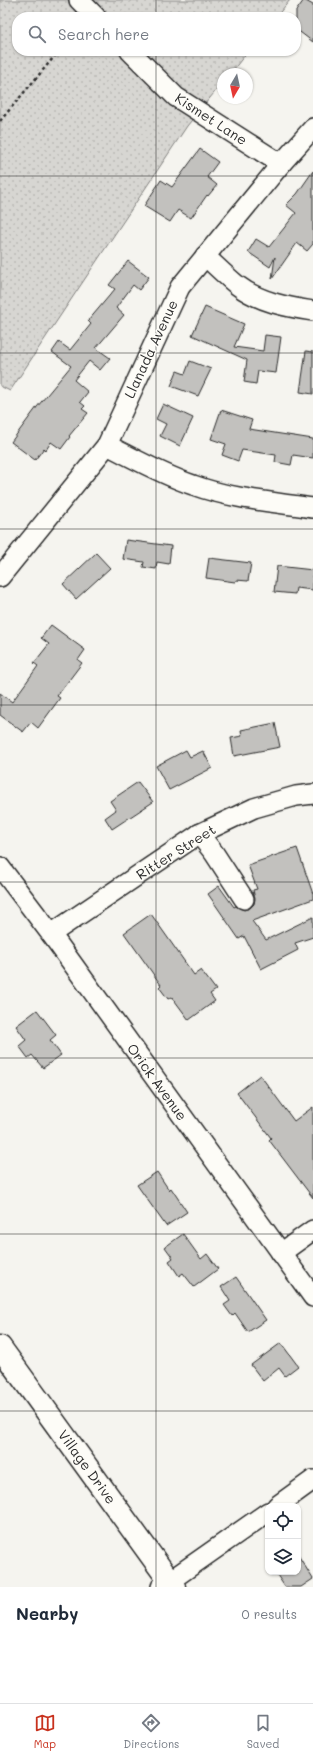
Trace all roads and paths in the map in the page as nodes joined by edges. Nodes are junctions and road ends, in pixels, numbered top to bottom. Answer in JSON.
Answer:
{"nodes":[{"id":1,"x":79,"y":0,"type":"edge"},
{"id":2,"x":91,"y":12,"type":"edge"},
{"id":3,"x":55,"y":56,"type":"edge"},
{"id":4,"x":135,"y":56,"type":"edge"},
{"id":5,"x":0,"y":122,"type":"edge"},
{"id":6,"x":313,"y":128,"type":"edge"},
{"id":7,"x":281,"y":164,"type":"junction"},
{"id":8,"x":205,"y":256,"type":"junction"},
{"id":9,"x":313,"y":310,"type":"edge"},
{"id":10,"x":107,"y":445,"type":"junction"},
{"id":11,"x":313,"y":508,"type":"edge"},
{"id":12,"x":0,"y":577,"type":"edge"},
{"id":13,"x":313,"y":794,"type":"edge"},
{"id":14,"x":199,"y":834,"type":"junction"},
{"id":15,"x":0,"y":867,"type":"edge"},
{"id":16,"x":244,"y":899,"type":"dead end"},
{"id":17,"x":51,"y":934,"type":"junction"},
{"id":18,"x":313,"y":1230,"type":"edge"},
{"id":19,"x":281,"y":1254,"type":"junction"},
{"id":20,"x":313,"y":1297,"type":"edge"},
{"id":21,"x":0,"y":1347,"type":"edge"},
{"id":22,"x":313,"y":1480,"type":"edge"},
{"id":23,"x":281,"y":1503,"type":"edge"},
{"id":24,"x":265,"y":1514,"type":"edge"},
{"id":25,"x":168,"y":1585,"type":"edge"}],
"edges":[{"from":1,"to":2,"type":"street"},
{"from":3,"to":5,"type":"path"},
{"from":4,"to":7,"type":"street","name":"Kismet Lane"},
{"from":6,"to":7,"type":"street","name":"Llanada Avenue"},
{"from":7,"to":8,"type":"street","name":"Llanada Avenue"},
{"from":8,"to":9,"type":"street"},
{"from":8,"to":10,"type":"street","name":"Llanada Avenue"},
{"from":10,"to":11,"type":"street"},
{"from":10,"to":12,"type":"street","name":"Llanada Avenue"},
{"from":13,"to":14,"type":"street","name":"Ritter Street"},
{"from":14,"to":16,"type":"street"},
{"from":14,"to":17,"type":"street","name":"Ritter Street"},
{"from":15,"to":17,"type":"street","name":"Orick Avenue"},
{"from":17,"to":19,"type":"street","name":"Orick Avenue"},
{"from":18,"to":19,"type":"street"},
{"from":19,"to":20,"type":"street","name":"Orick Avenue"},
{"from":21,"to":25,"type":"main road","name":"Village Drive"},
{"from":22,"to":23,"type":"street"},
{"from":24,"to":25,"type":"street"}]}
